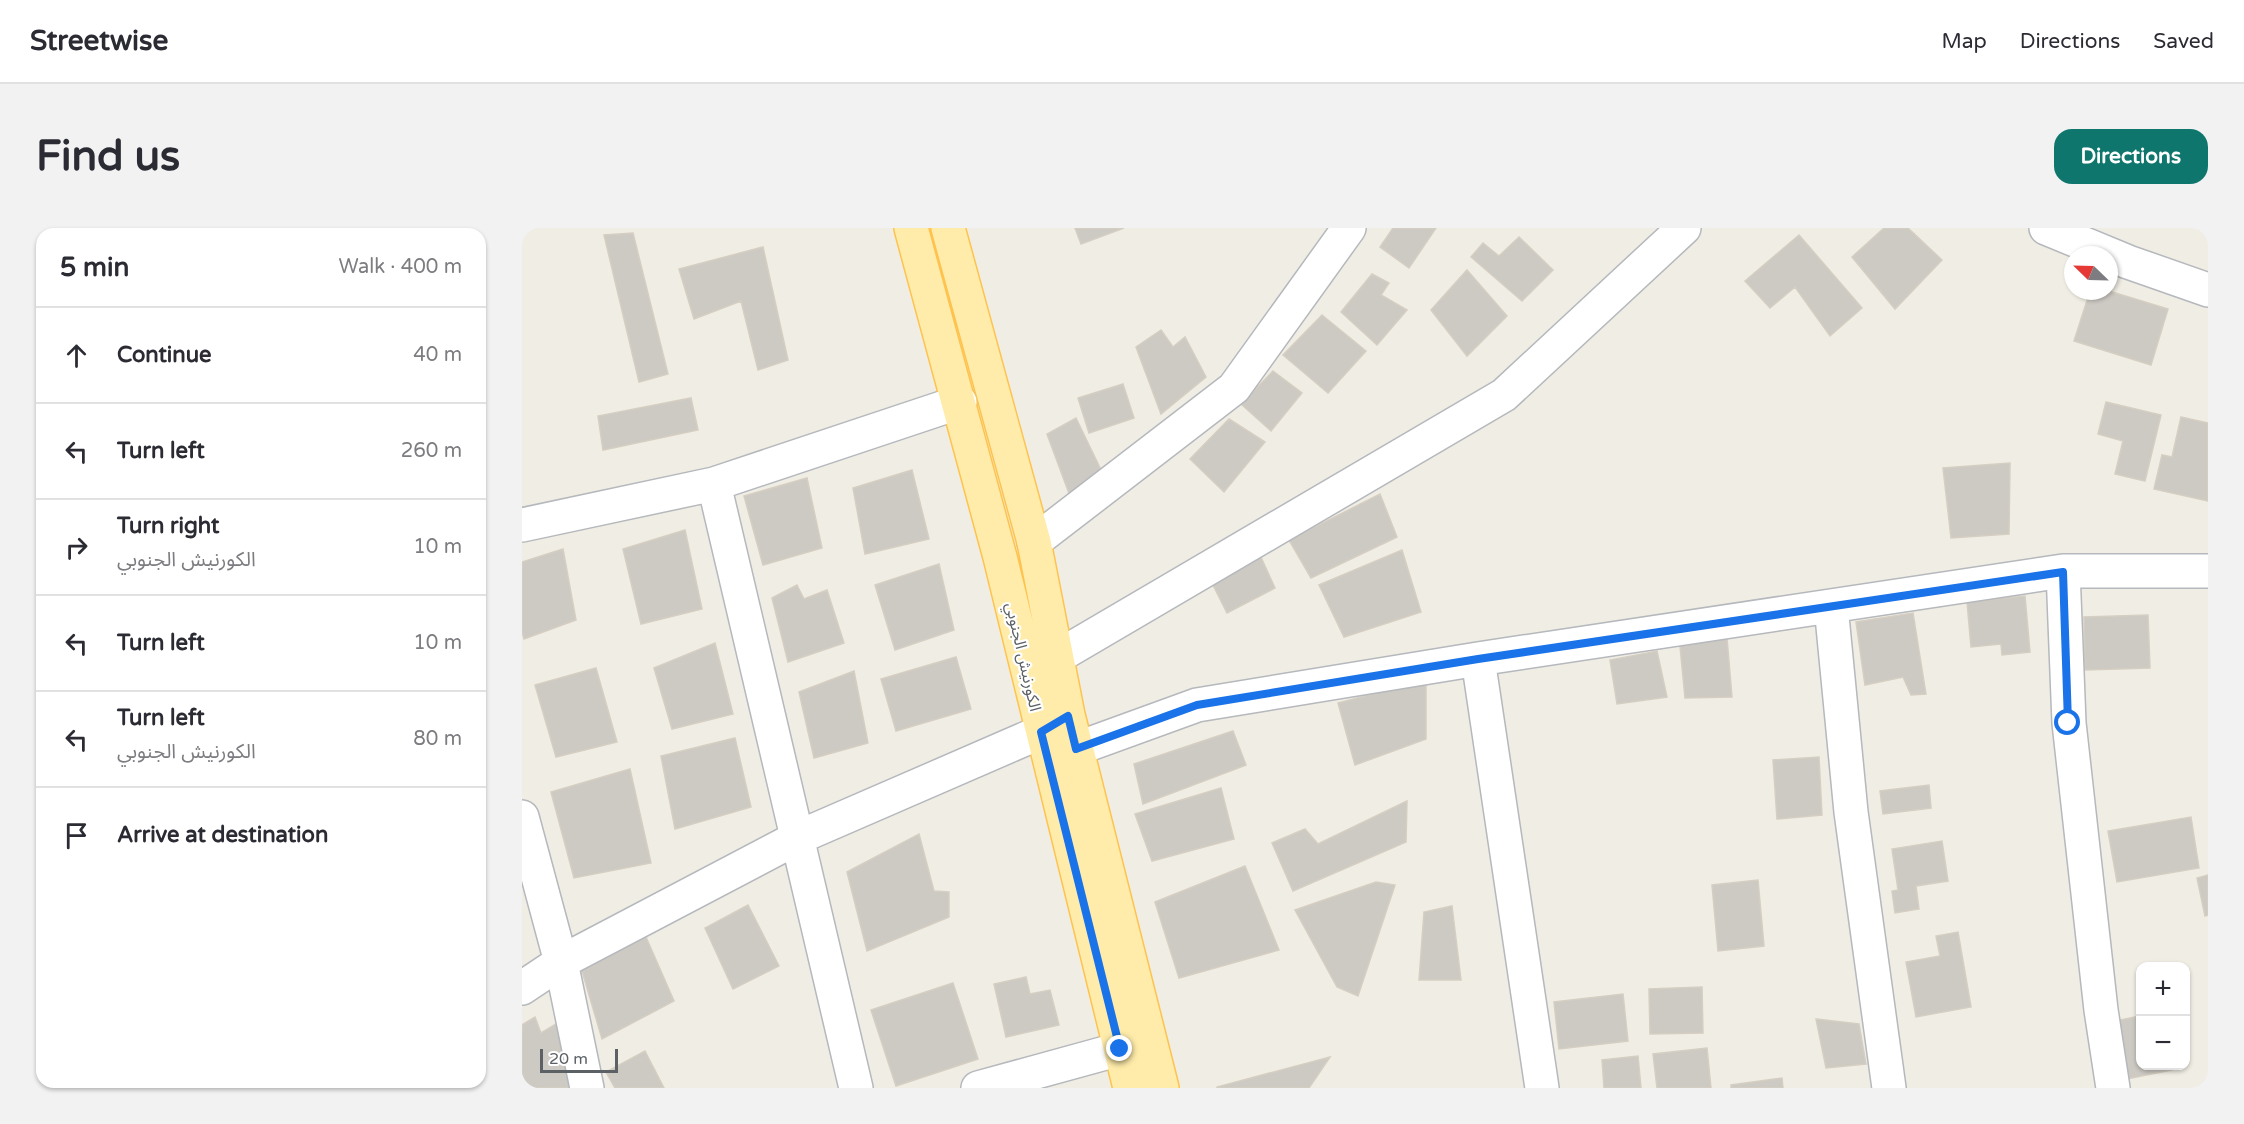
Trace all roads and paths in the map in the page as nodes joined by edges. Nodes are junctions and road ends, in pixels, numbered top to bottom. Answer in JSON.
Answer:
{"nodes":[{"id":1,"x":911,"y":228,"type":"edge"},
{"id":2,"x":948,"y":228,"type":"edge"},
{"id":3,"x":1349,"y":228,"type":"edge"},
{"id":4,"x":1684,"y":228,"type":"edge"},
{"id":5,"x":2046,"y":228,"type":"edge"},
{"id":6,"x":2208,"y":290,"type":"edge"},
{"id":7,"x":960,"y":402,"type":"junction"},
{"id":8,"x":714,"y":484,"type":"junction"},
{"id":9,"x":522,"y":525,"type":"edge"},
{"id":10,"x":1034,"y":542,"type":"junction"},
{"id":11,"x":2208,"y":571,"type":"edge"},
{"id":12,"x":2063,"y":572,"type":"junction"},
{"id":13,"x":1832,"y":606,"type":"junction"},
{"id":14,"x":1057,"y":657,"type":"junction"},
{"id":15,"x":1478,"y":659,"type":"junction"},
{"id":16,"x":1054,"y":724,"type":"junction"},
{"id":17,"x":1076,"y":749,"type":"junction"},
{"id":18,"x":522,"y":817,"type":"edge"},
{"id":19,"x":799,"y":837,"type":"junction"},
{"id":20,"x":561,"y":962,"type":"junction"},
{"id":21,"x":522,"y":988,"type":"edge"},
{"id":22,"x":1120,"y":1049,"type":"junction"},
{"id":23,"x":587,"y":1088,"type":"edge"},
{"id":24,"x":856,"y":1088,"type":"edge"},
{"id":25,"x":978,"y":1088,"type":"edge"},
{"id":26,"x":1130,"y":1088,"type":"edge"},
{"id":27,"x":1162,"y":1088,"type":"edge"},
{"id":28,"x":1542,"y":1088,"type":"edge"},
{"id":29,"x":1889,"y":1088,"type":"edge"},
{"id":30,"x":2113,"y":1088,"type":"edge"}],
"edges":[{"from":1,"to":7,"type":"main road","name":"الكورنيش الجنوبي"},
{"from":2,"to":10,"type":"main road","name":"الكورنيش الجنوبي"},
{"from":3,"to":10,"type":"street"},
{"from":4,"to":14,"type":"street"},
{"from":5,"to":6,"type":"street"},
{"from":7,"to":8,"type":"street"},
{"from":7,"to":16,"type":"main road","name":"الكورنيش الجنوبي"},
{"from":8,"to":9,"type":"street"},
{"from":8,"to":19,"type":"street"},
{"from":10,"to":14,"type":"main road","name":"الكورنيش الجنوبي"},
{"from":11,"to":12,"type":"street"},
{"from":12,"to":13,"type":"street"},
{"from":12,"to":30,"type":"street"},
{"from":13,"to":15,"type":"street"},
{"from":13,"to":29,"type":"street"},
{"from":14,"to":16,"type":"main road","name":"الكورنيش الجنوبي"},
{"from":15,"to":17,"type":"street"},
{"from":15,"to":28,"type":"street"},
{"from":16,"to":17,"type":"main road","name":"الكورنيش الجنوبي"},
{"from":16,"to":19,"type":"street"},
{"from":16,"to":22,"type":"main road","name":"الكورنيش الجنوبي"},
{"from":17,"to":27,"type":"main road","name":"الكورنيش الجنوبي"},
{"from":18,"to":20,"type":"street"},
{"from":19,"to":20,"type":"street"},
{"from":19,"to":24,"type":"street"},
{"from":20,"to":21,"type":"street"},
{"from":20,"to":23,"type":"street"},
{"from":22,"to":25,"type":"street"},
{"from":22,"to":26,"type":"main road","name":"الكورنيش الجنوبي"}]}
